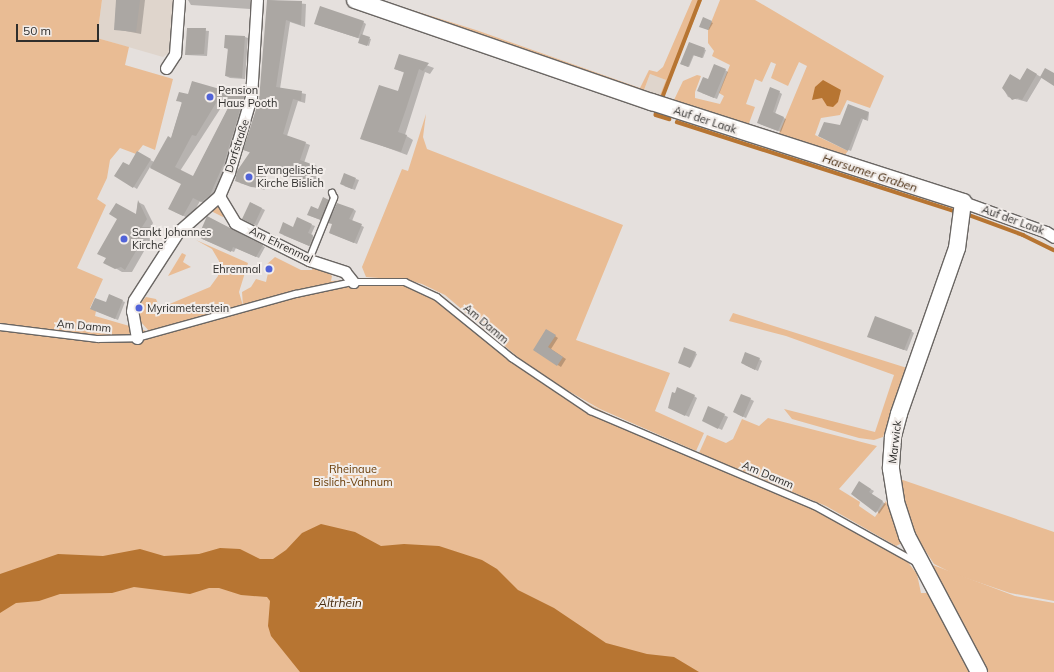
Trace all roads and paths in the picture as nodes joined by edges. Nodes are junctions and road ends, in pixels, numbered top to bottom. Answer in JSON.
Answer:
{"nodes":[{"id":1,"x":179,"y":0,"type":"edge"},
{"id":2,"x":257,"y":0,"type":"edge"},
{"id":3,"x":355,"y":0,"type":"edge"},
{"id":4,"x":166,"y":68,"type":"dead end"},
{"id":5,"x":332,"y":193,"type":"dead end"},
{"id":6,"x":219,"y":196,"type":"junction"},
{"id":7,"x":964,"y":202,"type":"junction"},
{"id":8,"x":1051,"y":231,"type":"edge"},
{"id":9,"x":309,"y":260,"type":"junction"},
{"id":10,"x":353,"y":282,"type":"junction"},
{"id":11,"x":0,"y":327,"type":"edge"},
{"id":12,"x":137,"y":338,"type":"junction"},
{"id":13,"x":923,"y":566,"type":"junction"},
{"id":14,"x":979,"y":672,"type":"edge"}],
"edges":[{"from":1,"to":4,"type":"street"},
{"from":2,"to":6,"type":"street","name":"Dorfstraße"},
{"from":3,"to":7,"type":"main road","name":"Auf der Laak"},
{"from":5,"to":9,"type":"lane"},
{"from":6,"to":9,"type":"street","name":"Am Ehrenmal"},
{"from":6,"to":12,"type":"street"},
{"from":7,"to":8,"type":"street","name":"Auf der Laak"},
{"from":7,"to":13,"type":"main road","name":"Marwick"},
{"from":9,"to":10,"type":"street","name":"Am Ehrenmal"},
{"from":10,"to":12,"type":"lane","name":"Am Damm"},
{"from":10,"to":13,"type":"lane","name":"Am Damm"},
{"from":11,"to":12,"type":"lane","name":"Am Damm"},
{"from":13,"to":14,"type":"main road","name":"Marwick"}]}
